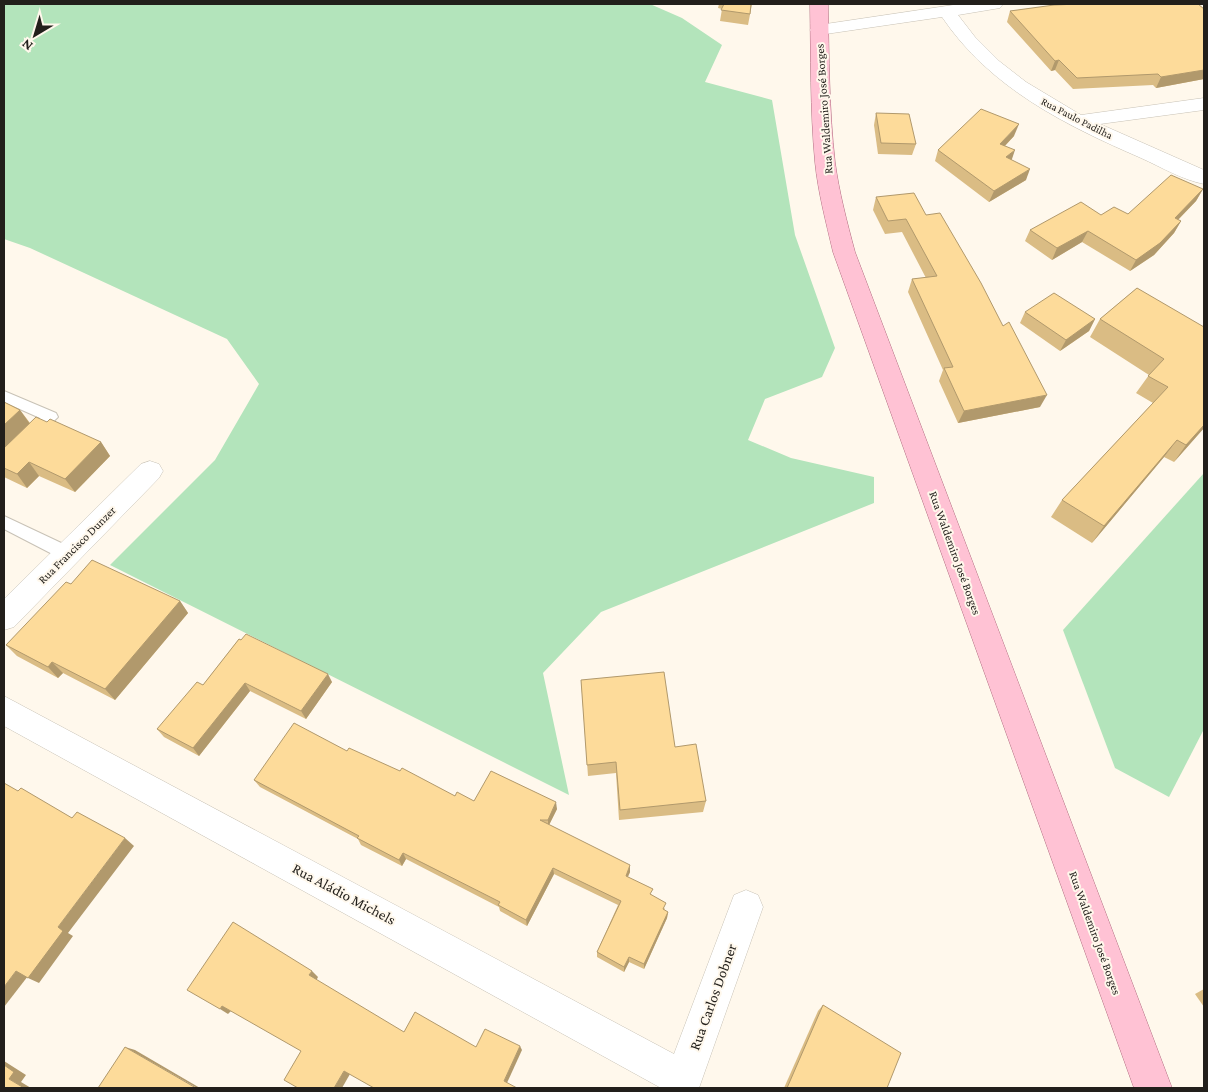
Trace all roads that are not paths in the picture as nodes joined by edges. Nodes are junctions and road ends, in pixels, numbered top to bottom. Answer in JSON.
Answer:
{"nodes":[{"id":1,"x":994,"y":4,"type":"edge"},
{"id":2,"x":946,"y":11,"type":"junction"},
{"id":3,"x":819,"y":17,"type":"edge"},
{"id":4,"x":1204,"y":104,"type":"edge"},
{"id":5,"x":1079,"y":121,"type":"junction"},
{"id":6,"x":1204,"y":178,"type":"edge"},
{"id":7,"x":4,"y":396,"type":"edge"},
{"id":8,"x":4,"y":461,"type":"edge"},
{"id":9,"x":150,"y":471,"type":"dead end"},
{"id":10,"x":4,"y":522,"type":"edge"},
{"id":11,"x":68,"y":554,"type":"junction"},
{"id":12,"x":4,"y":618,"type":"edge"},
{"id":13,"x":4,"y":710,"type":"edge"},
{"id":14,"x":746,"y":907,"type":"dead end"},
{"id":15,"x":682,"y":1083,"type":"edge"},
{"id":16,"x":1153,"y":1088,"type":"edge"}],
"edges":[{"from":1,"to":2,"type":"street"},
{"from":2,"to":3,"type":"street"},
{"from":2,"to":5,"type":"street","name":"Rua Paulo Padilha"},
{"from":3,"to":16,"type":"main road","name":"Rua Waldemiro José Borges"},
{"from":4,"to":5,"type":"street"},
{"from":5,"to":6,"type":"street","name":"Rua Paulo Padilha"},
{"from":7,"to":8,"type":"lane"},
{"from":9,"to":11,"type":"street","name":"Rua Francisco Dunzer"},
{"from":10,"to":11,"type":"lane"},
{"from":11,"to":12,"type":"street","name":"Rua Francisco Dunzer"},
{"from":13,"to":15,"type":"street","name":"Rua Aládio Michels"},
{"from":14,"to":15,"type":"street","name":"Rua Carlos Dobner"}]}
